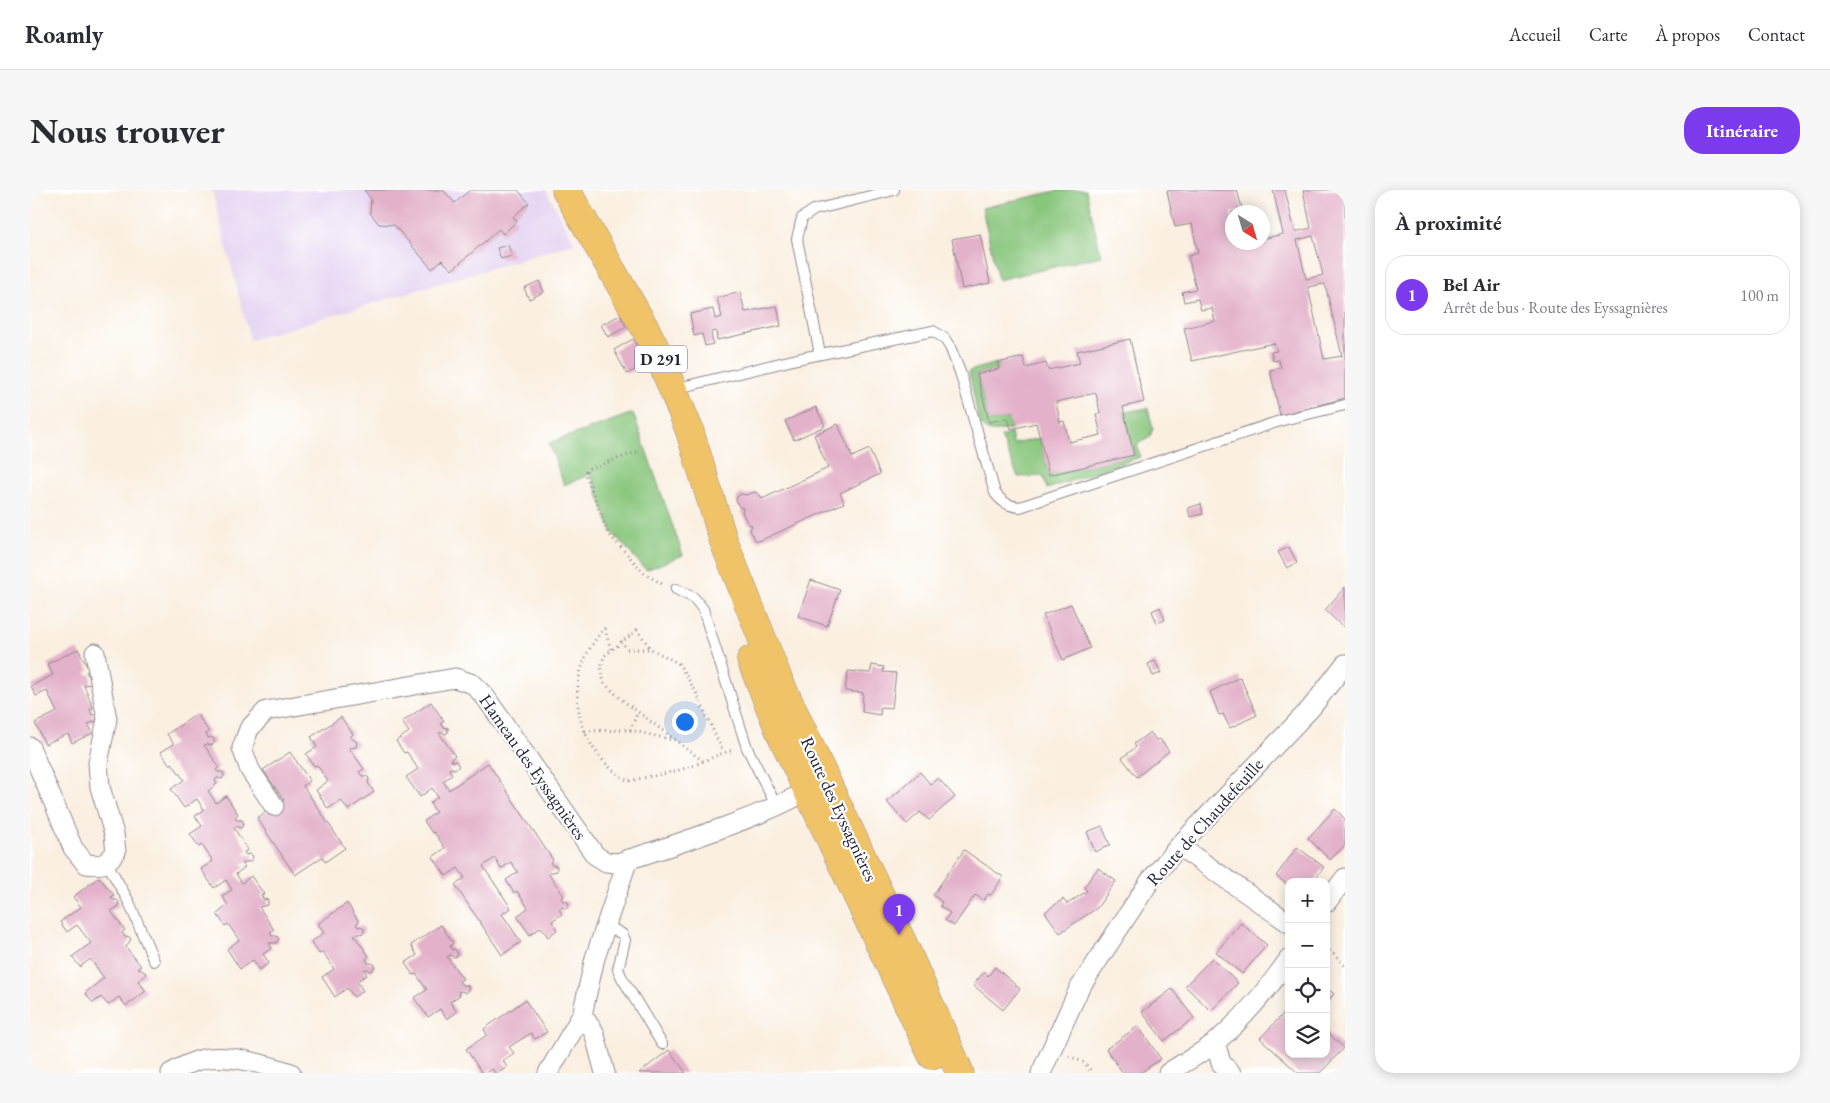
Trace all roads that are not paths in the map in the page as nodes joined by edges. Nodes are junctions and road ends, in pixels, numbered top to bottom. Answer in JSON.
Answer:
{"nodes":[{"id":1,"x":566,"y":190,"type":"edge"},
{"id":2,"x":894,"y":190,"type":"edge"},
{"id":3,"x":820,"y":354,"type":"junction"},
{"id":4,"x":674,"y":389,"type":"junction"},
{"id":5,"x":1345,"y":405,"type":"edge"},
{"id":6,"x":676,"y":588,"type":"road end"},
{"id":7,"x":95,"y":653,"type":"dead end"},
{"id":8,"x":1345,"y":664,"type":"edge"},
{"id":9,"x":30,"y":747,"type":"edge"},
{"id":10,"x":814,"y":780,"type":"junction"},
{"id":11,"x":776,"y":805,"type":"junction"},
{"id":12,"x":274,"y":806,"type":"dead end"},
{"id":13,"x":1179,"y":846,"type":"junction"},
{"id":14,"x":628,"y":860,"type":"junction"},
{"id":15,"x":107,"y":863,"type":"junction"},
{"id":16,"x":1345,"y":878,"type":"edge"},
{"id":17,"x":1330,"y":898,"type":"edge"},
{"id":18,"x":1285,"y":920,"type":"edge"},
{"id":19,"x":606,"y":924,"type":"junction"},
{"id":20,"x":154,"y":961,"type":"dead end"},
{"id":21,"x":1285,"y":965,"type":"edge"},
{"id":22,"x":582,"y":1015,"type":"junction"},
{"id":23,"x":922,"y":1034,"type":"junction"},
{"id":24,"x":1216,"y":1042,"type":"junction"},
{"id":25,"x":662,"y":1044,"type":"dead end"},
{"id":26,"x":171,"y":1073,"type":"edge"},
{"id":27,"x":291,"y":1073,"type":"edge"},
{"id":28,"x":548,"y":1073,"type":"edge"},
{"id":29,"x":605,"y":1073,"type":"edge"},
{"id":30,"x":939,"y":1073,"type":"edge"},
{"id":31,"x":947,"y":1073,"type":"edge"},
{"id":32,"x":960,"y":1073,"type":"edge"},
{"id":33,"x":1041,"y":1073,"type":"edge"},
{"id":34,"x":1168,"y":1073,"type":"edge"},
{"id":35,"x":1231,"y":1073,"type":"edge"}],
"edges":[{"from":1,"to":4,"type":"main road","name":"Route des Eyssagnières","number":"D 291"},
{"from":2,"to":3,"type":"lane"},
{"from":3,"to":4,"type":"lane"},
{"from":3,"to":5,"type":"lane"},
{"from":4,"to":10,"type":"main road","name":"Route des Eyssagnières","number":"D 291"},
{"from":6,"to":11,"type":"lane"},
{"from":7,"to":15,"type":"street"},
{"from":8,"to":13,"type":"street","name":"Route de Chaudefeuille"},
{"from":9,"to":15,"type":"street"},
{"from":10,"to":11,"type":"street","name":"Hameau des Eyssagnières"},
{"from":10,"to":23,"type":"main road","name":"Route des Eyssagnières"},
{"from":10,"to":32,"type":"main road","name":"Route des Eyssagnières"},
{"from":11,"to":14,"type":"street","name":"Hameau des Eyssagnières"},
{"from":12,"to":14,"type":"street","name":"Hameau des Eyssagnières"},
{"from":13,"to":18,"type":"street"},
{"from":13,"to":33,"type":"street","name":"Route de Chaudefeuille"},
{"from":14,"to":19,"type":"street"},
{"from":15,"to":20,"type":"lane"},
{"from":16,"to":17,"type":"street"},
{"from":19,"to":22,"type":"street"},
{"from":19,"to":25,"type":"lane"},
{"from":21,"to":24,"type":"street"},
{"from":22,"to":28,"type":"street"},
{"from":22,"to":29,"type":"street"},
{"from":23,"to":30,"type":"main road","name":"Route des Eyssagnières"},
{"from":23,"to":31,"type":"street"},
{"from":24,"to":34,"type":"street"},
{"from":24,"to":35,"type":"street"},
{"from":26,"to":27,"type":"street"}]}
